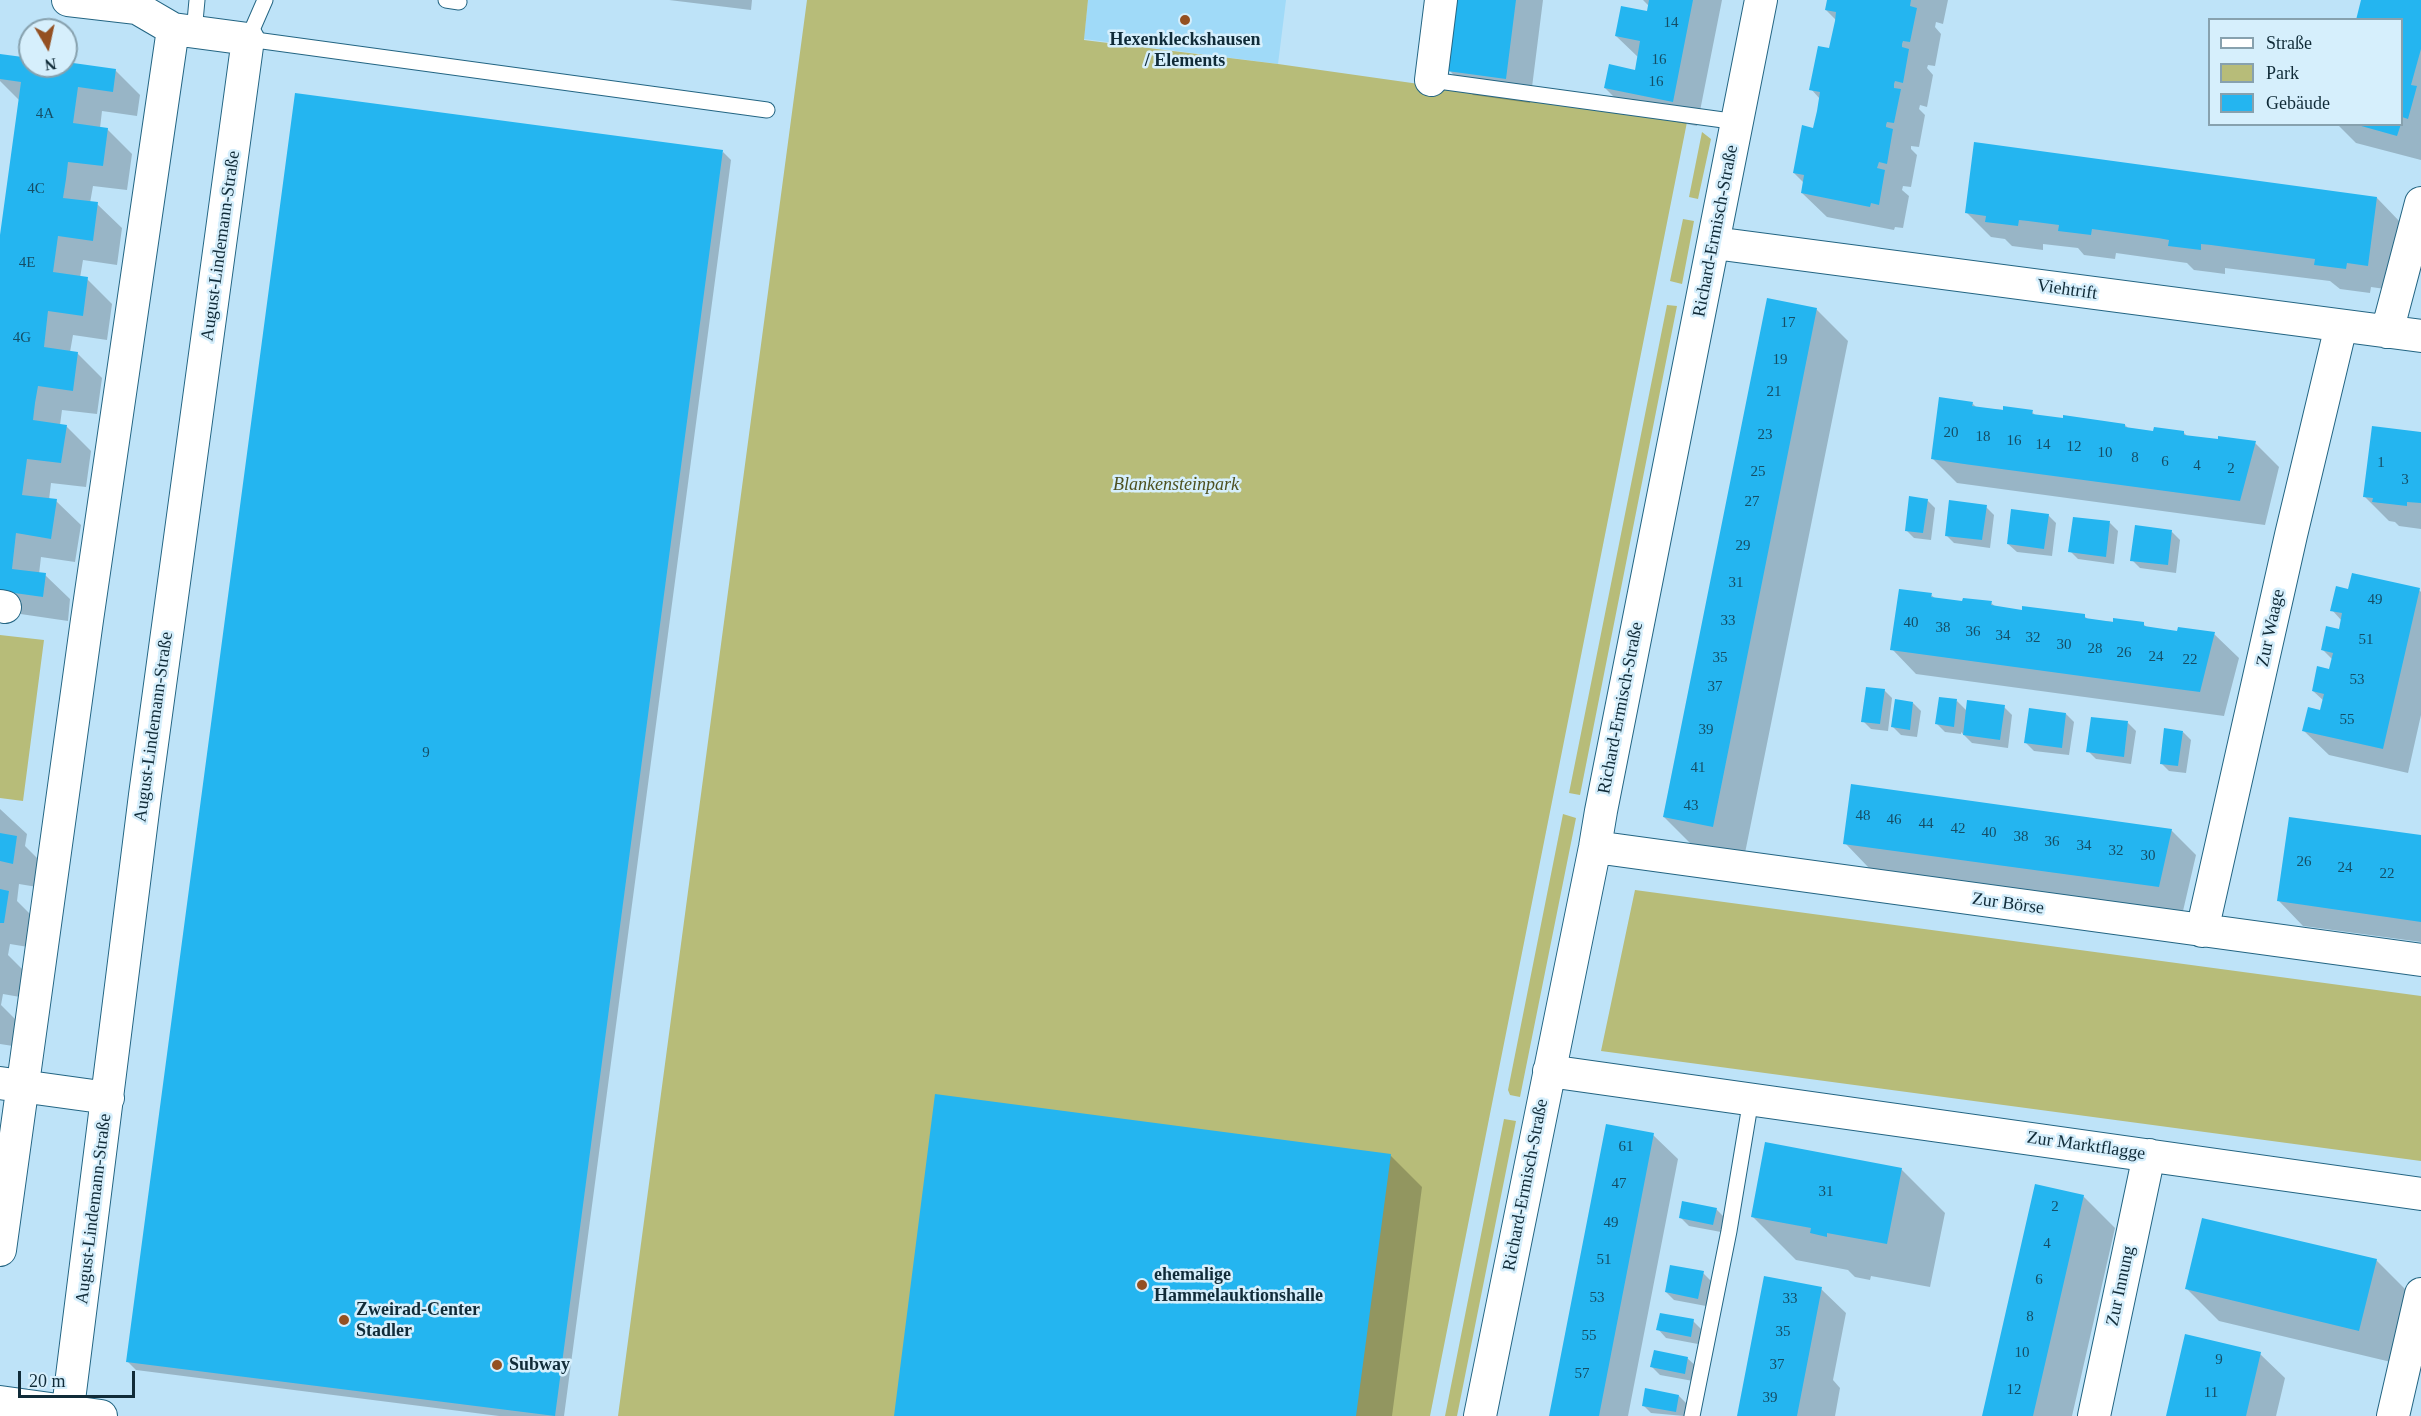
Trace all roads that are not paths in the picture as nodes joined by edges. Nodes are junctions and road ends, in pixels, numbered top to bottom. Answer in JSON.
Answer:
{"nodes":[{"id":1,"x":68,"y":0,"type":"edge"},
{"id":2,"x":197,"y":0,"type":"edge"},
{"id":3,"x":265,"y":0,"type":"edge"},
{"id":4,"x":1441,"y":0,"type":"edge"},
{"id":5,"x":1761,"y":0,"type":"edge"},
{"id":6,"x":183,"y":30,"type":"junction"},
{"id":7,"x":248,"y":39,"type":"junction"},
{"id":8,"x":1431,"y":80,"type":"joint"},
{"id":9,"x":767,"y":110,"type":"dead end"},
{"id":10,"x":1738,"y":122,"type":"junction"},
{"id":11,"x":2421,"y":203,"type":"edge"},
{"id":12,"x":1714,"y":243,"type":"junction"},
{"id":13,"x":2341,"y":326,"type":"junction"},
{"id":14,"x":2387,"y":332,"type":"junction"},
{"id":15,"x":2421,"y":336,"type":"edge"},
{"id":16,"x":1595,"y":847,"type":"junction"},
{"id":17,"x":2202,"y":931,"type":"junction"},
{"id":18,"x":2421,"y":960,"type":"edge"},
{"id":19,"x":1549,"y":1071,"type":"junction"},
{"id":20,"x":12,"y":1084,"type":"edge"},
{"id":21,"x":108,"y":1098,"type":"junction"},
{"id":22,"x":1751,"y":1099,"type":"junction"},
{"id":23,"x":2149,"y":1155,"type":"junction"},
{"id":24,"x":2421,"y":1194,"type":"edge"},
{"id":25,"x":0,"y":1250,"type":"edge"},
{"id":26,"x":2421,"y":1294,"type":"edge"},
{"id":27,"x":0,"y":1402,"type":"edge"},
{"id":28,"x":67,"y":1414,"type":"edge"},
{"id":29,"x":101,"y":1416,"type":"edge"},
{"id":30,"x":1480,"y":1416,"type":"edge"},
{"id":31,"x":1692,"y":1416,"type":"edge"},
{"id":32,"x":2094,"y":1416,"type":"edge"},
{"id":33,"x":2393,"y":1416,"type":"edge"}],
"edges":[{"from":1,"to":6,"type":"street"},
{"from":2,"to":6,"type":"lane"},
{"from":3,"to":7,"type":"lane"},
{"from":4,"to":8,"type":"street"},
{"from":5,"to":10,"type":"street","name":"Richard-Ermisch-Straße"},
{"from":6,"to":7,"type":"street"},
{"from":6,"to":20,"type":"street"},
{"from":7,"to":9,"type":"lane"},
{"from":7,"to":21,"type":"street","name":"August-Lindemann-Straße"},
{"from":8,"to":10,"type":"lane"},
{"from":10,"to":12,"type":"street","name":"Richard-Ermisch-Straße"},
{"from":11,"to":14,"type":"street"},
{"from":12,"to":13,"type":"street","name":"Viehtrift"},
{"from":12,"to":16,"type":"street","name":"Richard-Ermisch-Straße"},
{"from":13,"to":14,"type":"street","name":"Viehtrift"},
{"from":13,"to":17,"type":"street","name":"Zur Waage"},
{"from":14,"to":15,"type":"street","name":"Viehtrift"},
{"from":16,"to":17,"type":"street","name":"Zur Börse"},
{"from":16,"to":19,"type":"street","name":"Richard-Ermisch-Straße"},
{"from":17,"to":18,"type":"street","name":"Zur Börse"},
{"from":19,"to":22,"type":"street","name":"Zur Marktflagge"},
{"from":19,"to":30,"type":"street","name":"Richard-Ermisch-Straße"},
{"from":20,"to":21,"type":"street"},
{"from":20,"to":25,"type":"street"},
{"from":21,"to":28,"type":"street","name":"August-Lindemann-Straße"},
{"from":22,"to":23,"type":"street","name":"Zur Marktflagge"},
{"from":22,"to":31,"type":"lane"},
{"from":23,"to":24,"type":"street","name":"Zur Marktflagge"},
{"from":23,"to":32,"type":"street","name":"Zur Innung"},
{"from":26,"to":33,"type":"street"},
{"from":27,"to":28,"type":"street"},
{"from":28,"to":29,"type":"street"}]}
